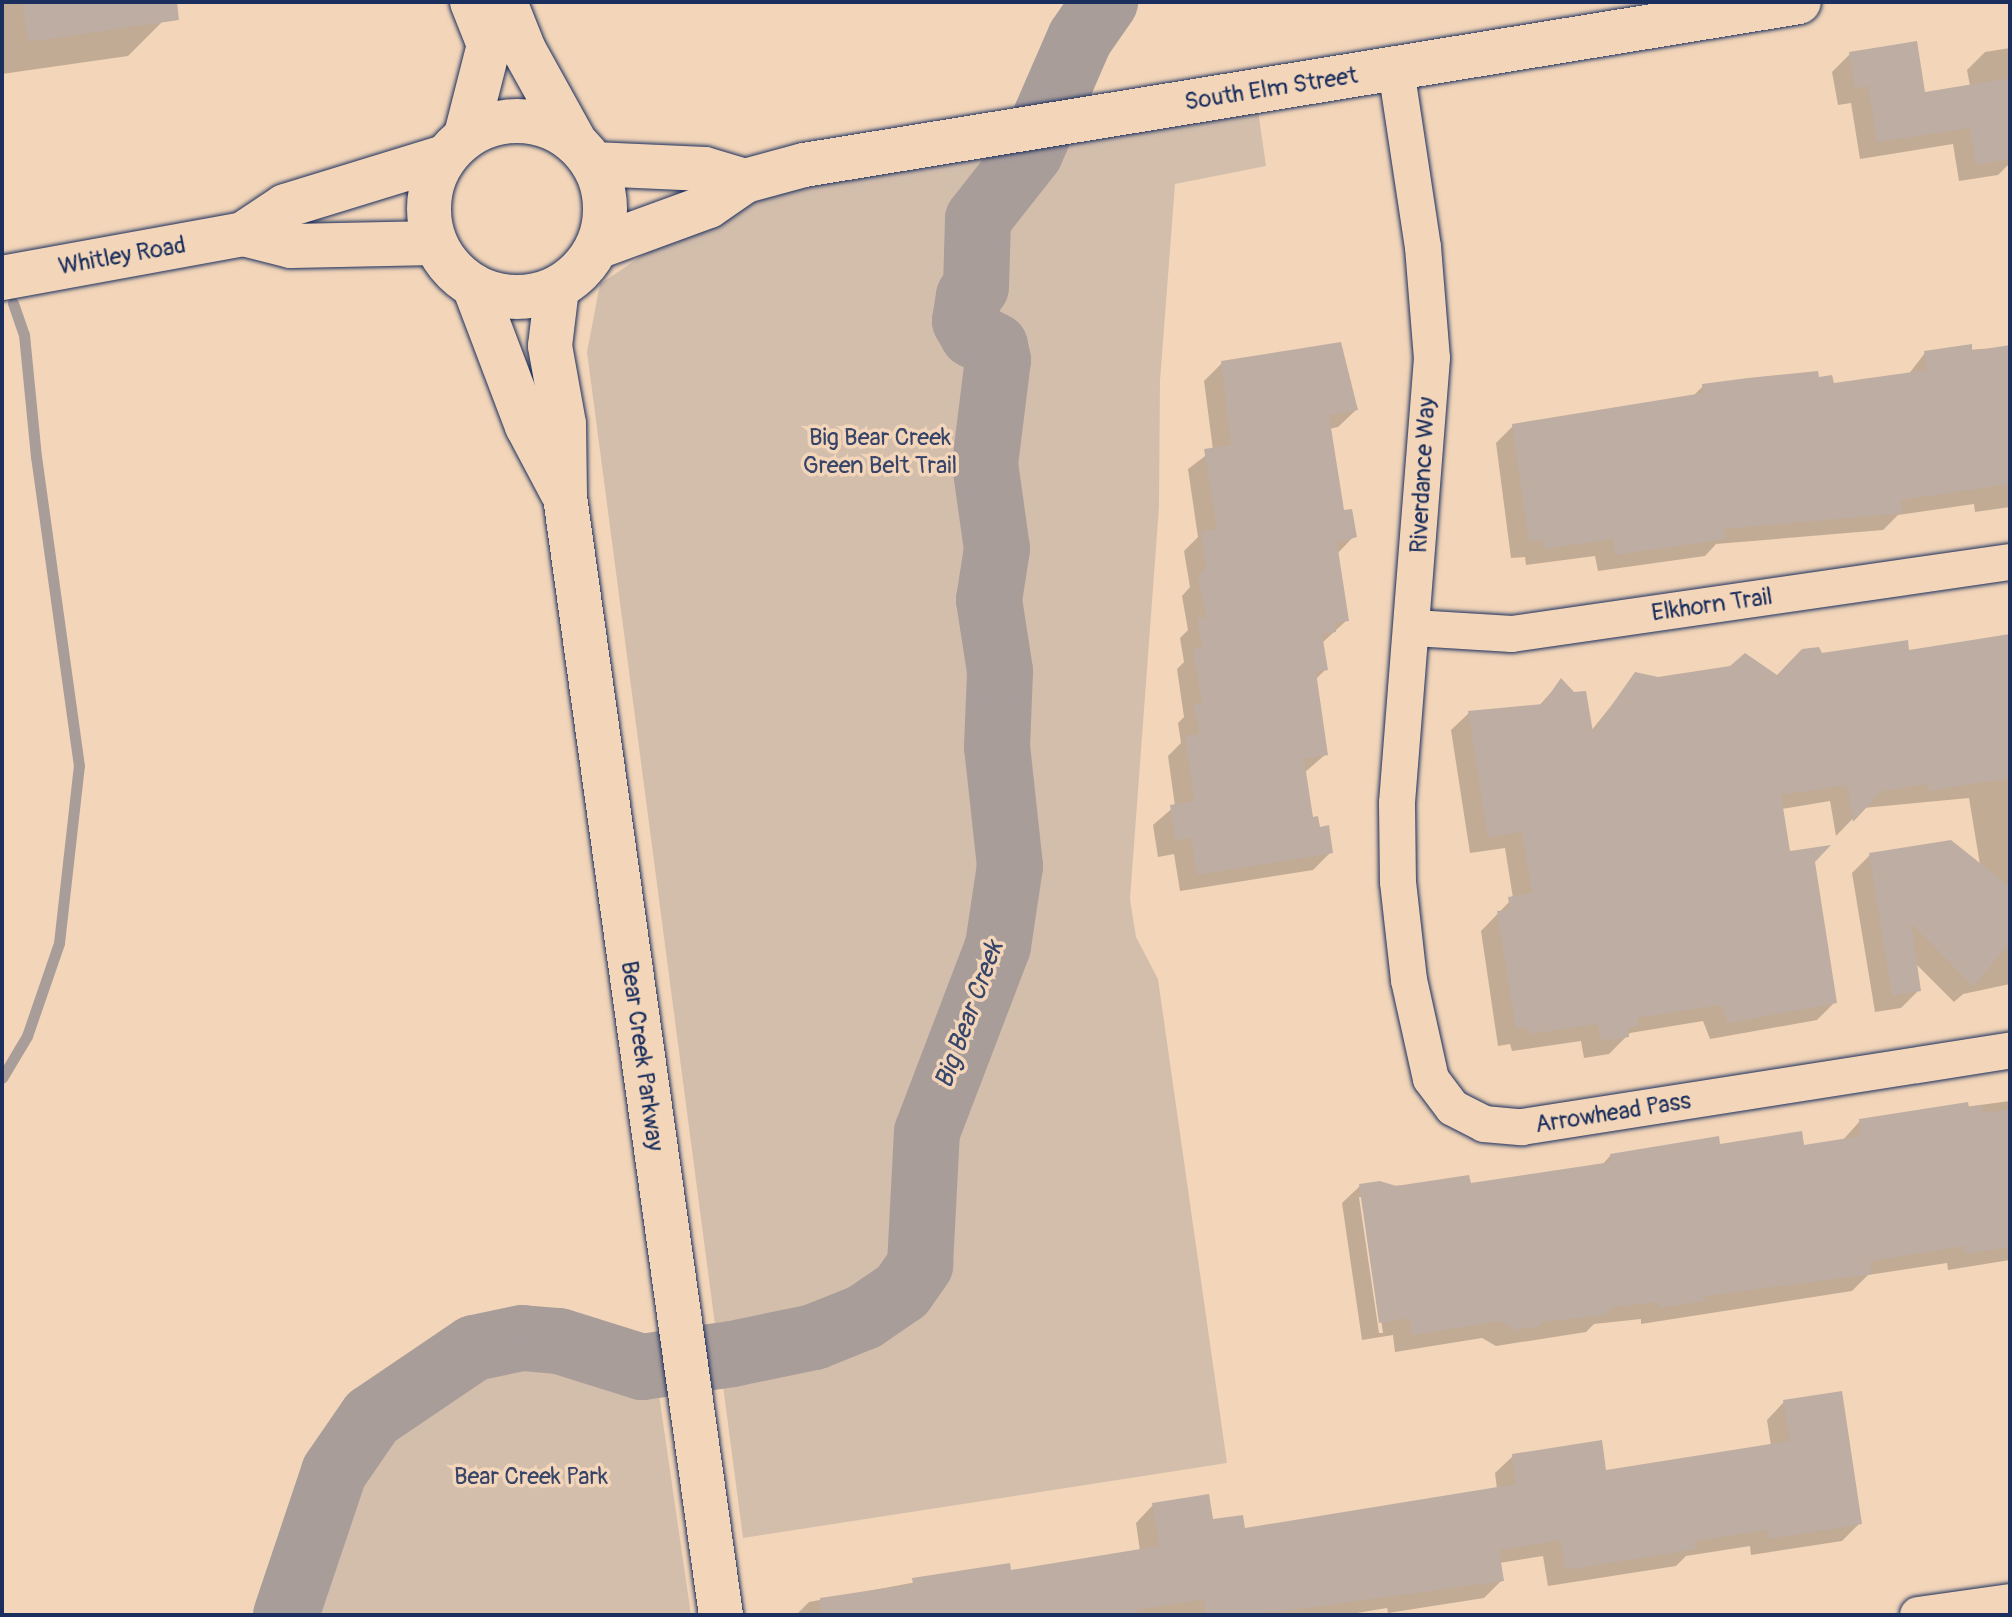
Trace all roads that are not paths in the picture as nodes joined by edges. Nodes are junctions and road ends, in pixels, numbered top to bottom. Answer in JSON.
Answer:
{"nodes":[{"id":1,"x":472,"y":2,"type":"edge"},
{"id":2,"x":505,"y":2,"type":"edge"},
{"id":3,"x":1799,"y":2,"type":"edge"},
{"id":4,"x":1396,"y":69,"type":"junction"},
{"id":5,"x":455,"y":146,"type":"junction"},
{"id":6,"x":584,"y":153,"type":"junction"},
{"id":7,"x":745,"y":181,"type":"junction"},
{"id":8,"x":243,"y":234,"type":"junction"},
{"id":9,"x":435,"y":243,"type":"junction"},
{"id":10,"x":597,"y":247,"type":"junction"},
{"id":11,"x":2,"y":278,"type":"edge"},
{"id":12,"x":474,"y":286,"type":"junction"},
{"id":13,"x":557,"y":288,"type":"junction"},
{"id":14,"x":565,"y":497,"type":"junction"},
{"id":15,"x":2010,"y":562,"type":"edge"},
{"id":16,"x":1414,"y":628,"type":"junction"},
{"id":17,"x":1398,"y":882,"type":"joint"},
{"id":18,"x":2010,"y":1051,"type":"edge"},
{"id":19,"x":2010,"y":1602,"type":"edge"},
{"id":20,"x":721,"y":1615,"type":"edge"},
{"id":21,"x":1918,"y":1615,"type":"edge"}],
"edges":[{"from":1,"to":5,"type":"street"},
{"from":2,"to":6,"type":"street"},
{"from":3,"to":4,"type":"street","name":"South Elm Street"},
{"from":4,"to":7,"type":"street","name":"South Elm Street"},
{"from":4,"to":16,"type":"street","name":"Riverdance Way"},
{"from":5,"to":6,"type":"street"},
{"from":5,"to":8,"type":"street","name":"Whitley Road"},
{"from":5,"to":9,"type":"street"},
{"from":6,"to":7,"type":"street","name":"South Elm Street"},
{"from":6,"to":10,"type":"street"},
{"from":7,"to":10,"type":"street","name":"South Elm Street"},
{"from":8,"to":9,"type":"street","name":"Whitley Road"},
{"from":8,"to":11,"type":"street","name":"Whitley Road"},
{"from":9,"to":12,"type":"street"},
{"from":10,"to":13,"type":"street"},
{"from":12,"to":13,"type":"street"},
{"from":12,"to":14,"type":"street","name":"Bear Creek Parkway"},
{"from":13,"to":14,"type":"street","name":"Bear Creek Parkway"},
{"from":14,"to":20,"type":"street","name":"Bear Creek Parkway"},
{"from":15,"to":16,"type":"street","name":"Elkhorn Trail"},
{"from":16,"to":17,"type":"street","name":"Riverdance Way"},
{"from":17,"to":18,"type":"street","name":"Arrowhead Pass"},
{"from":19,"to":21,"type":"street"}]}
